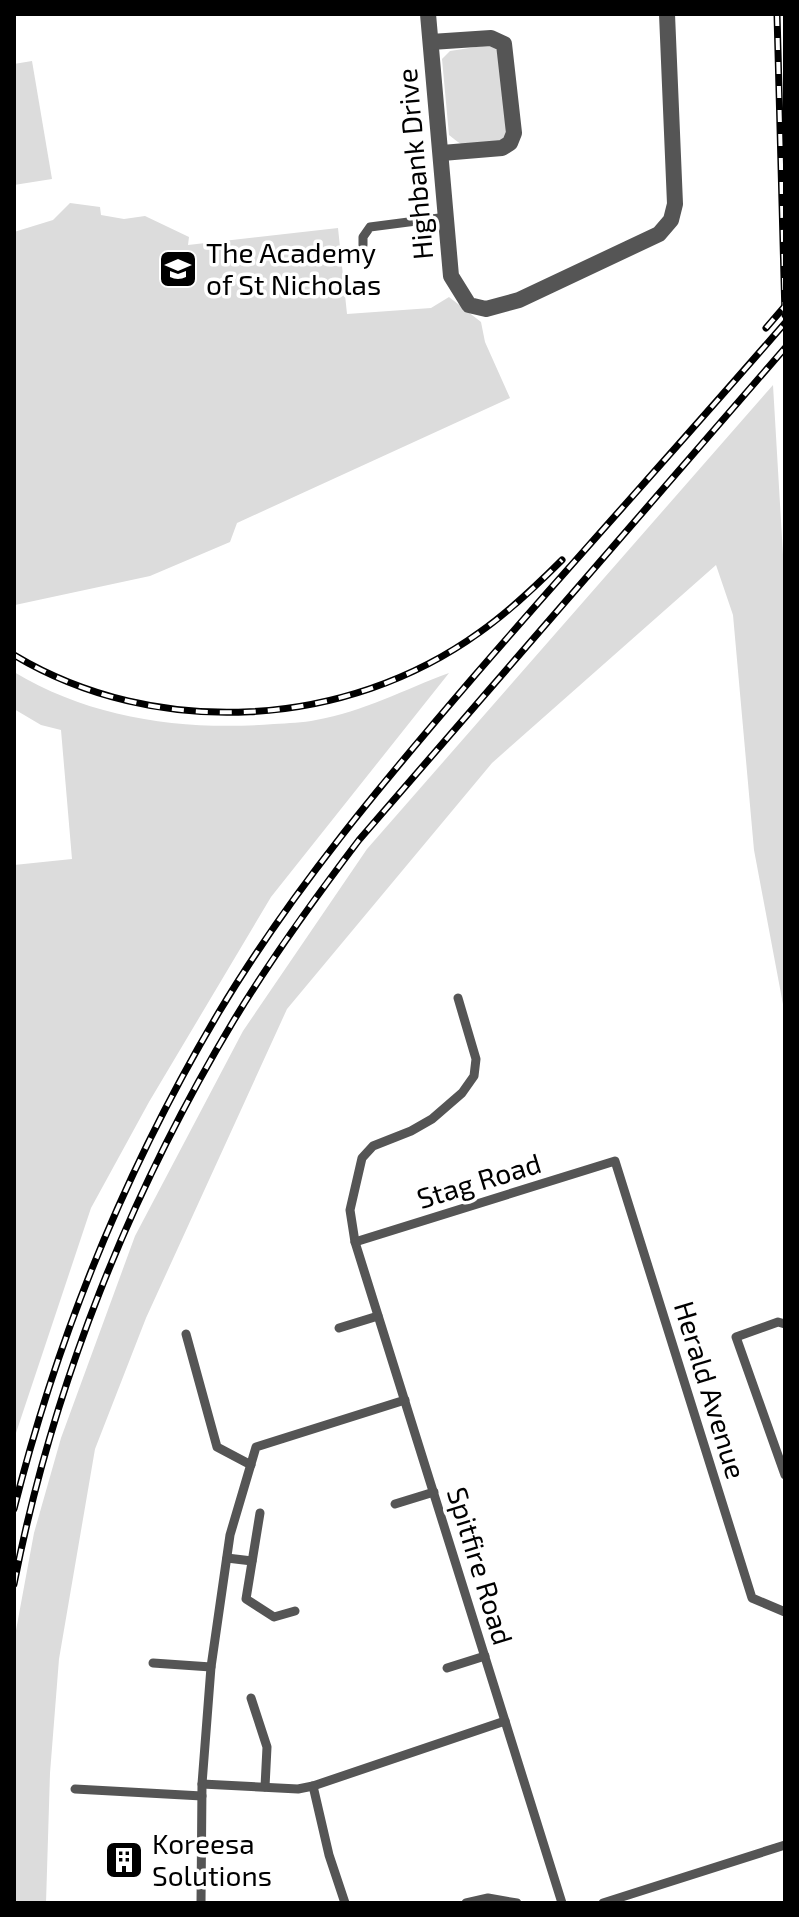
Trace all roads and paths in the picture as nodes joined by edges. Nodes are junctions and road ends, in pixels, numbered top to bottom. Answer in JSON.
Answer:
{"nodes":[{"id":1,"x":428,"y":14,"type":"edge"},
{"id":2,"x":667,"y":14,"type":"edge"},
{"id":3,"x":431,"y":42,"type":"junction"},
{"id":4,"x":442,"y":153,"type":"junction"},
{"id":5,"x":447,"y":217,"type":"junction"},
{"id":6,"x":363,"y":245,"type":"dead end"},
{"id":7,"x":458,"y":998,"type":"dead end"},
{"id":8,"x":615,"y":1161,"type":"joint"},
{"id":9,"x":355,"y":1242,"type":"junction"},
{"id":10,"x":378,"y":1316,"type":"junction"},
{"id":11,"x":785,"y":1324,"type":"edge"},
{"id":12,"x":339,"y":1328,"type":"dead end"},
{"id":13,"x":186,"y":1334,"type":"dead end"},
{"id":14,"x":405,"y":1400,"type":"junction"},
{"id":15,"x":251,"y":1465,"type":"junction"},
{"id":16,"x":785,"y":1475,"type":"edge"},
{"id":17,"x":434,"y":1492,"type":"junction"},
{"id":18,"x":395,"y":1504,"type":"dead end"},
{"id":19,"x":260,"y":1513,"type":"dead end"},
{"id":20,"x":227,"y":1558,"type":"junction"},
{"id":21,"x":252,"y":1561,"type":"junction"},
{"id":22,"x":295,"y":1611,"type":"dead end"},
{"id":23,"x":785,"y":1612,"type":"edge"},
{"id":24,"x":485,"y":1656,"type":"junction"},
{"id":25,"x":153,"y":1663,"type":"dead end"},
{"id":26,"x":211,"y":1667,"type":"junction"},
{"id":27,"x":447,"y":1668,"type":"dead end"},
{"id":28,"x":251,"y":1698,"type":"dead end"},
{"id":29,"x":505,"y":1721,"type":"junction"},
{"id":30,"x":202,"y":1784,"type":"junction"},
{"id":31,"x":313,"y":1786,"type":"junction"},
{"id":32,"x":265,"y":1787,"type":"junction"},
{"id":33,"x":75,"y":1789,"type":"dead end"},
{"id":34,"x":202,"y":1796,"type":"junction"},
{"id":35,"x":785,"y":1845,"type":"edge"},
{"id":36,"x":201,"y":1903,"type":"edge"},
{"id":37,"x":345,"y":1903,"type":"edge"},
{"id":38,"x":466,"y":1903,"type":"edge"},
{"id":39,"x":517,"y":1903,"type":"edge"},
{"id":40,"x":562,"y":1903,"type":"edge"},
{"id":41,"x":603,"y":1903,"type":"edge"}],
"edges":[{"from":1,"to":3,"type":"street","name":"Highbank Drive"},
{"from":2,"to":5,"type":"street","name":"Highbank Drive"},
{"from":3,"to":4,"type":"street","name":"Highbank Drive"},
{"from":3,"to":4,"type":"street"},
{"from":4,"to":5,"type":"street","name":"Highbank Drive"},
{"from":5,"to":6,"type":"lane"},
{"from":7,"to":9,"type":"lane","name":"Spitfire Road"},
{"from":8,"to":9,"type":"lane","name":"Stag Road"},
{"from":8,"to":23,"type":"lane","name":"Herald Avenue"},
{"from":9,"to":10,"type":"lane","name":"Spitfire Road"},
{"from":10,"to":12,"type":"lane"},
{"from":10,"to":14,"type":"lane","name":"Spitfire Road"},
{"from":11,"to":16,"type":"lane"},
{"from":13,"to":15,"type":"lane"},
{"from":14,"to":15,"type":"lane"},
{"from":14,"to":17,"type":"lane","name":"Spitfire Road"},
{"from":15,"to":20,"type":"lane"},
{"from":17,"to":18,"type":"lane"},
{"from":17,"to":24,"type":"lane","name":"Spitfire Road"},
{"from":19,"to":21,"type":"lane"},
{"from":20,"to":21,"type":"lane"},
{"from":20,"to":26,"type":"lane"},
{"from":21,"to":22,"type":"lane"},
{"from":24,"to":27,"type":"lane"},
{"from":24,"to":29,"type":"lane","name":"Spitfire Road"},
{"from":25,"to":26,"type":"lane"},
{"from":26,"to":30,"type":"lane"},
{"from":28,"to":32,"type":"lane"},
{"from":29,"to":31,"type":"lane"},
{"from":29,"to":40,"type":"lane","name":"Spitfire Road"},
{"from":30,"to":32,"type":"lane"},
{"from":30,"to":34,"type":"lane"},
{"from":31,"to":32,"type":"lane"},
{"from":31,"to":37,"type":"lane"},
{"from":33,"to":34,"type":"lane"},
{"from":34,"to":36,"type":"lane"},
{"from":35,"to":41,"type":"lane"},
{"from":38,"to":39,"type":"lane"}]}
